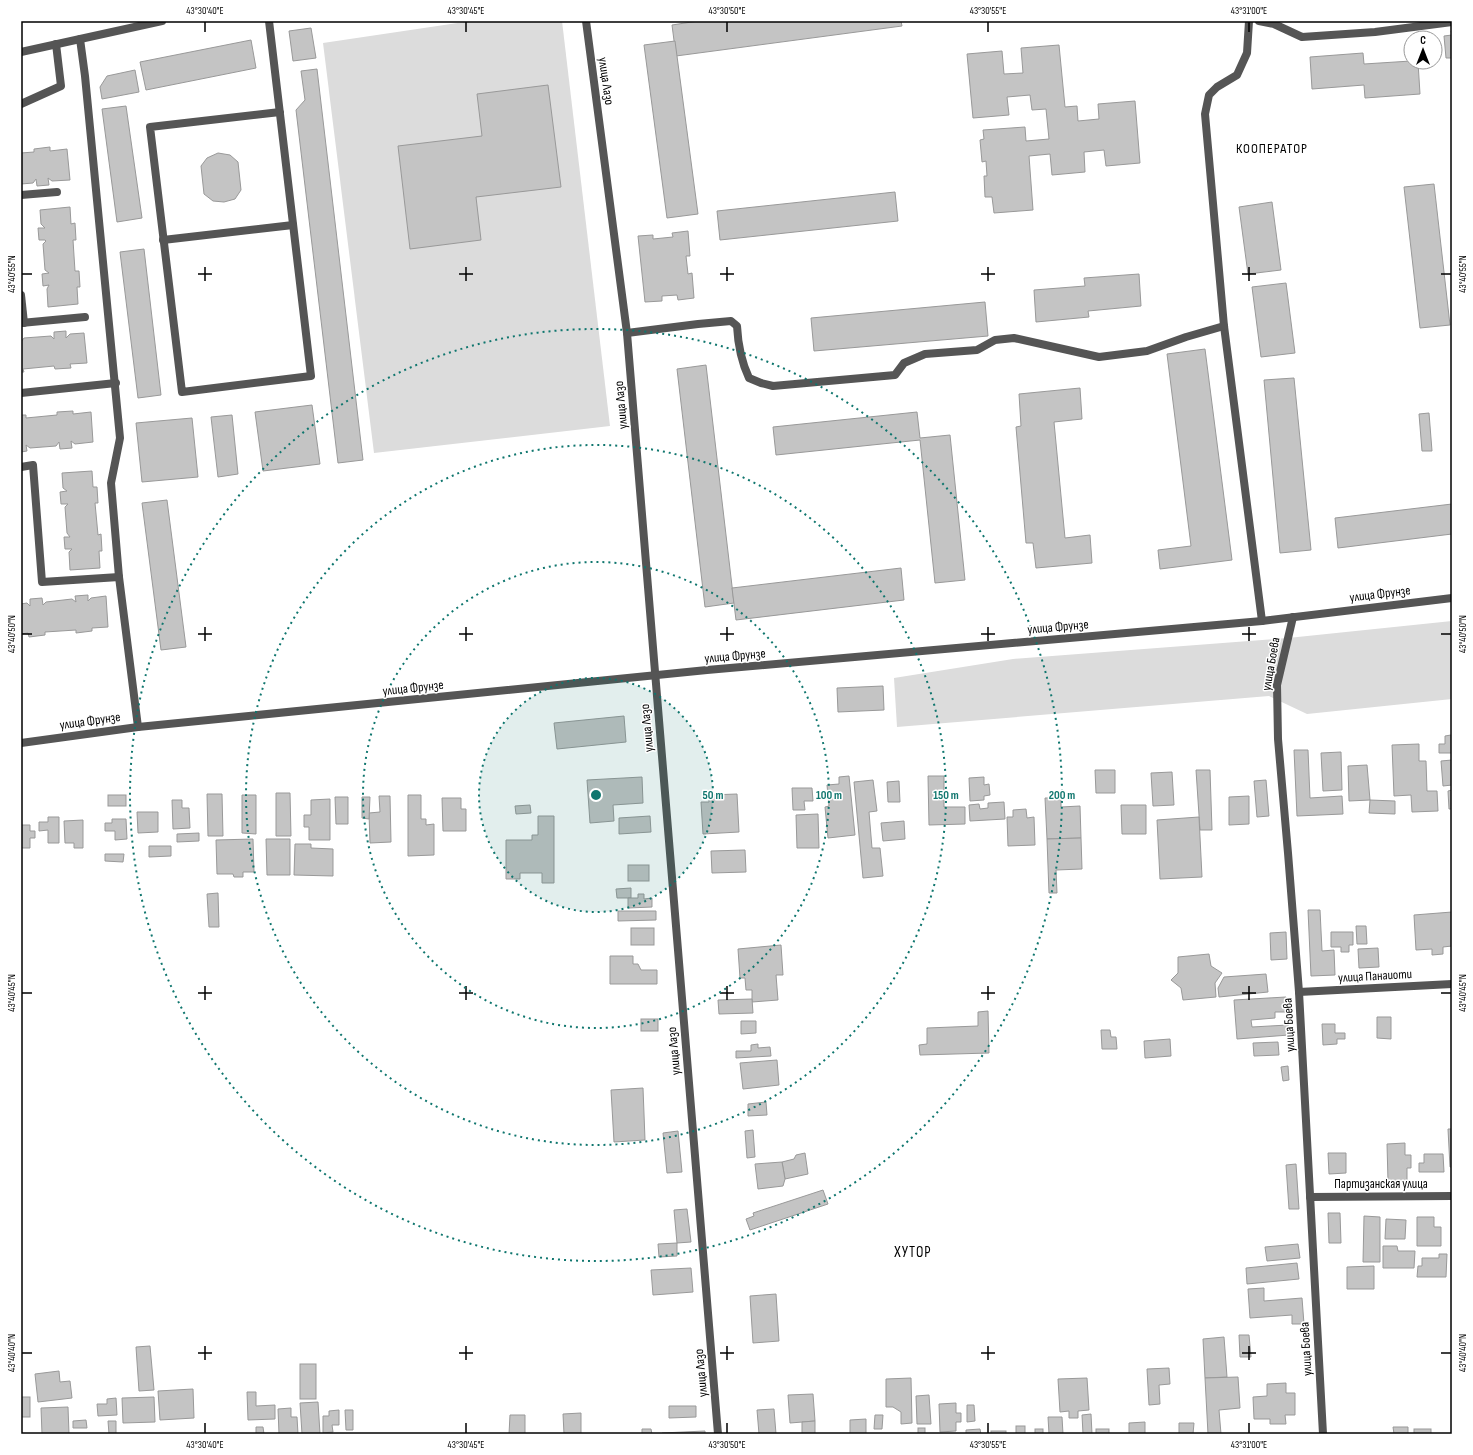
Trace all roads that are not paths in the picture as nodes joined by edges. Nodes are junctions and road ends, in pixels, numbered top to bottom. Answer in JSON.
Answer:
{"nodes":[{"id":1,"x":162,"y":21,"type":"edge"},
{"id":2,"x":269,"y":21,"type":"edge"},
{"id":3,"x":586,"y":21,"type":"edge"},
{"id":4,"x":1249,"y":21,"type":"edge"},
{"id":5,"x":1259,"y":21,"type":"edge"},
{"id":6,"x":1452,"y":22,"type":"edge"},
{"id":7,"x":80,"y":39,"type":"junction"},
{"id":8,"x":56,"y":44,"type":"junction"},
{"id":9,"x":21,"y":52,"type":"edge"},
{"id":10,"x":21,"y":104,"type":"edge"},
{"id":11,"x":280,"y":112,"type":"junction"},
{"id":12,"x":57,"y":192,"type":"dead end"},
{"id":13,"x":21,"y":195,"type":"edge"},
{"id":14,"x":293,"y":225,"type":"junction"},
{"id":15,"x":164,"y":240,"type":"junction"},
{"id":16,"x":21,"y":295,"type":"edge"},
{"id":17,"x":85,"y":316,"type":"dead end"},
{"id":18,"x":22,"y":323,"type":"edge"},
{"id":19,"x":1224,"y":326,"type":"junction"},
{"id":20,"x":627,"y":333,"type":"junction"},
{"id":21,"x":116,"y":383,"type":"junction"},
{"id":22,"x":21,"y":393,"type":"edge"},
{"id":23,"x":21,"y":467,"type":"edge"},
{"id":24,"x":119,"y":577,"type":"junction"},
{"id":25,"x":1452,"y":598,"type":"edge"},
{"id":26,"x":1293,"y":617,"type":"junction"},
{"id":27,"x":1262,"y":621,"type":"junction"},
{"id":28,"x":655,"y":676,"type":"junction"},
{"id":29,"x":138,"y":727,"type":"junction"},
{"id":30,"x":21,"y":744,"type":"edge"},
{"id":31,"x":1452,"y":984,"type":"edge"},
{"id":32,"x":1299,"y":992,"type":"junction"},
{"id":33,"x":1452,"y":1196,"type":"edge"},
{"id":34,"x":1310,"y":1197,"type":"junction"},
{"id":35,"x":718,"y":1434,"type":"edge"},
{"id":36,"x":1323,"y":1434,"type":"edge"}],
"edges":[{"from":1,"to":7,"type":"street"},
{"from":2,"to":11,"type":"street"},
{"from":3,"to":20,"type":"street","name":"улица Лазо"},
{"from":4,"to":19,"type":"street"},
{"from":5,"to":6,"type":"street"},
{"from":7,"to":8,"type":"street"},
{"from":7,"to":21,"type":"street"},
{"from":8,"to":9,"type":"street"},
{"from":8,"to":10,"type":"street"},
{"from":11,"to":14,"type":"street"},
{"from":11,"to":15,"type":"street"},
{"from":12,"to":13,"type":"street"},
{"from":14,"to":15,"type":"street"},
{"from":14,"to":15,"type":"street"},
{"from":16,"to":18,"type":"street"},
{"from":17,"to":18,"type":"street"},
{"from":19,"to":20,"type":"street"},
{"from":19,"to":27,"type":"street"},
{"from":20,"to":28,"type":"street","name":"улица Лазо"},
{"from":21,"to":22,"type":"street"},
{"from":21,"to":24,"type":"street"},
{"from":23,"to":24,"type":"street"},
{"from":24,"to":29,"type":"street"},
{"from":25,"to":26,"type":"street","name":"улица Фрунзе"},
{"from":26,"to":27,"type":"street","name":"улица Фрунзе"},
{"from":26,"to":32,"type":"street","name":"улица Боева"},
{"from":27,"to":28,"type":"street","name":"улица Фрунзе"},
{"from":28,"to":29,"type":"street","name":"улица Фрунзе"},
{"from":28,"to":35,"type":"street","name":"улица Лазо"},
{"from":29,"to":30,"type":"street","name":"улица Фрунзе"},
{"from":31,"to":32,"type":"street","name":"улица Панаиоти"},
{"from":32,"to":34,"type":"street","name":"улица Боева"},
{"from":33,"to":34,"type":"street","name":"Партизанская улица"},
{"from":34,"to":36,"type":"street","name":"улица Боева"}]}
